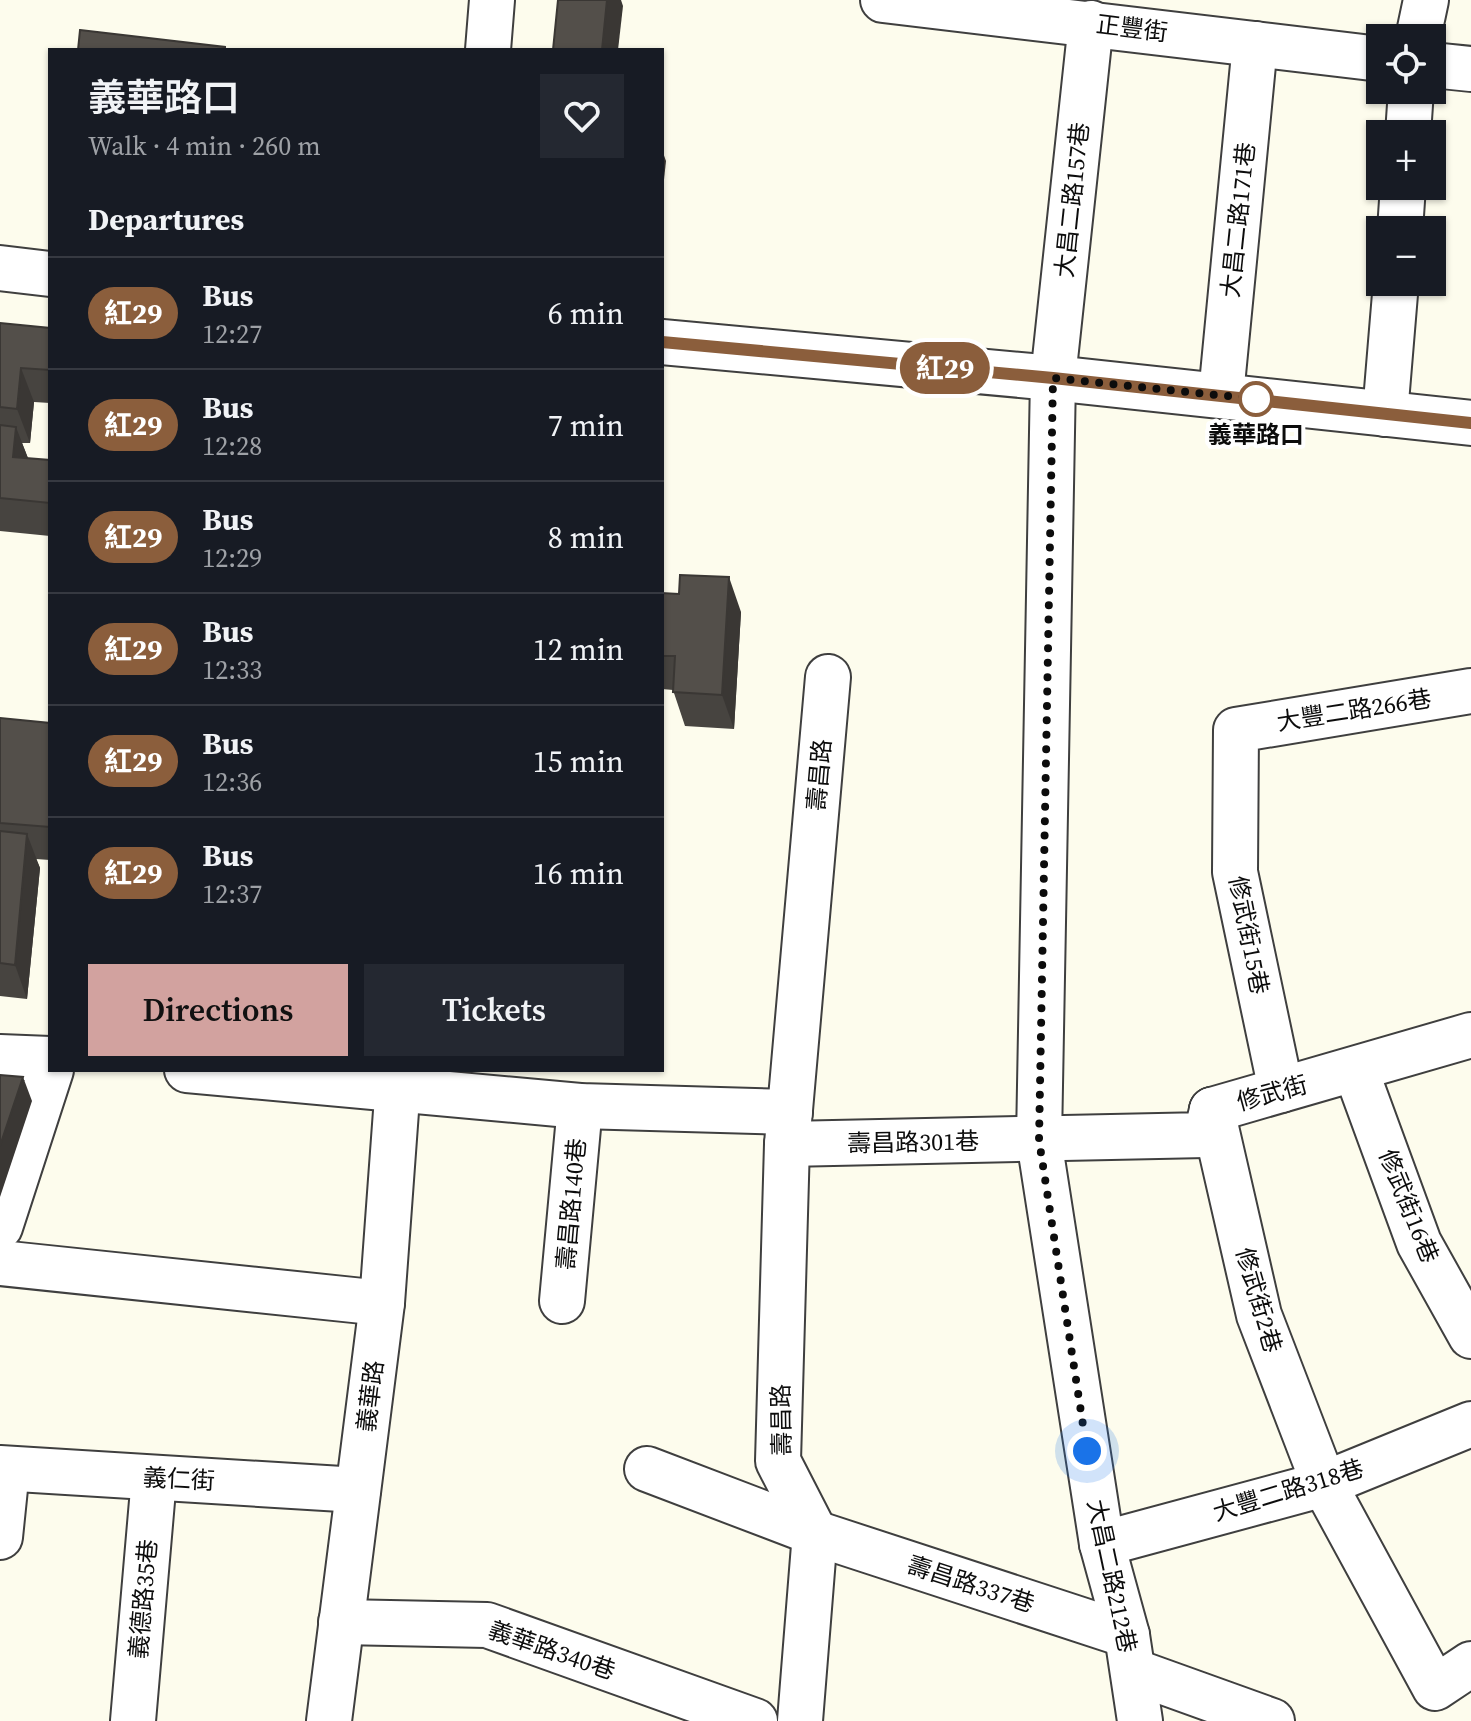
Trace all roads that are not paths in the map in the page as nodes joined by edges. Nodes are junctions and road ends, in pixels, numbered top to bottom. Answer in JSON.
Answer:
{"nodes":[{"id":1,"x":492,"y":0,"type":"edge"},
{"id":2,"x":883,"y":0,"type":"edge"},
{"id":3,"x":1426,"y":0,"type":"edge"},
{"id":4,"x":1111,"y":16,"type":"edge"},
{"id":5,"x":1421,"y":24,"type":"edge"},
{"id":6,"x":1255,"y":44,"type":"junction"},
{"id":7,"x":488,"y":48,"type":"edge"},
{"id":8,"x":1366,"y":57,"type":"edge"},
{"id":9,"x":1446,"y":66,"type":"edge"},
{"id":10,"x":1471,"y":69,"type":"edge"},
{"id":11,"x":0,"y":268,"type":"edge"},
{"id":12,"x":48,"y":274,"type":"edge"},
{"id":13,"x":1395,"y":296,"type":"edge"},
{"id":14,"x":664,"y":342,"type":"edge"},
{"id":15,"x":1053,"y":378,"type":"junction"},
{"id":16,"x":1221,"y":395,"type":"junction"},
{"id":17,"x":1385,"y":414,"type":"junction"},
{"id":18,"x":1471,"y":423,"type":"edge"},
{"id":19,"x":828,"y":677,"type":"dead end"},
{"id":20,"x":1471,"y":691,"type":"edge"},
{"id":21,"x":1236,"y":730,"type":"joint"},
{"id":22,"x":1471,"y":1035,"type":"edge"},
{"id":23,"x":0,"y":1057,"type":"edge"},
{"id":24,"x":48,"y":1059,"type":"edge"},
{"id":25,"x":1356,"y":1071,"type":"junction"},
{"id":26,"x":50,"y":1072,"type":"edge"},
{"id":27,"x":240,"y":1072,"type":"edge"},
{"id":28,"x":399,"y":1078,"type":"edge"},
{"id":29,"x":1281,"y":1090,"type":"junction"},
{"id":30,"x":580,"y":1106,"type":"junction"},
{"id":31,"x":1212,"y":1110,"type":"junction"},
{"id":32,"x":788,"y":1128,"type":"junction"},
{"id":33,"x":1039,"y":1140,"type":"junction"},
{"id":34,"x":0,"y":1227,"type":"edge"},
{"id":35,"x":0,"y":1263,"type":"edge"},
{"id":36,"x":562,"y":1301,"type":"dead end"},
{"id":37,"x":382,"y":1303,"type":"junction"},
{"id":38,"x":1471,"y":1336,"type":"edge"},
{"id":39,"x":1471,"y":1424,"type":"edge"},
{"id":40,"x":4,"y":1469,"type":"edge"},
{"id":41,"x":647,"y":1469,"type":"dead end"},
{"id":42,"x":154,"y":1478,"type":"junction"},
{"id":43,"x":1324,"y":1484,"type":"junction"},
{"id":44,"x":358,"y":1490,"type":"junction"},
{"id":45,"x":815,"y":1533,"type":"junction"},
{"id":46,"x":0,"y":1537,"type":"edge"},
{"id":47,"x":1102,"y":1544,"type":"junction"},
{"id":48,"x":341,"y":1622,"type":"junction"},
{"id":49,"x":1130,"y":1653,"type":"junction"},
{"id":50,"x":1471,"y":1664,"type":"edge"},
{"id":51,"x":133,"y":1721,"type":"edge"},
{"id":52,"x":329,"y":1721,"type":"edge"},
{"id":53,"x":755,"y":1721,"type":"edge"},
{"id":54,"x":800,"y":1721,"type":"edge"},
{"id":55,"x":1140,"y":1721,"type":"edge"},
{"id":56,"x":1272,"y":1721,"type":"edge"}],
"edges":[{"from":1,"to":7,"type":"street"},
{"from":2,"to":4,"type":"street","name":"正豐街"},
{"from":3,"to":5,"type":"street"},
{"from":4,"to":6,"type":"street","name":"正豐街"},
{"from":4,"to":15,"type":"street","name":"大昌二路157巷"},
{"from":6,"to":8,"type":"street","name":"正豐街"},
{"from":6,"to":16,"type":"street","name":"大昌二路171巷"},
{"from":9,"to":10,"type":"street"},
{"from":11,"to":12,"type":"street"},
{"from":13,"to":17,"type":"street"},
{"from":14,"to":15,"type":"street"},
{"from":15,"to":16,"type":"street"},
{"from":15,"to":33,"type":"street","name":"大昌二路212巷"},
{"from":16,"to":17,"type":"street"},
{"from":17,"to":18,"type":"street"},
{"from":19,"to":32,"type":"street","name":"壽昌路"},
{"from":20,"to":21,"type":"street","name":"大豐二路266巷"},
{"from":21,"to":29,"type":"street","name":"修武街15巷"},
{"from":22,"to":25,"type":"street","name":"修武街"},
{"from":23,"to":24,"type":"street"},
{"from":25,"to":29,"type":"street","name":"修武街"},
{"from":25,"to":38,"type":"street","name":"修武街16巷"},
{"from":26,"to":34,"type":"street"},
{"from":27,"to":28,"type":"street"},
{"from":28,"to":30,"type":"street"},
{"from":28,"to":37,"type":"street","name":"義華路"},
{"from":29,"to":31,"type":"street","name":"修武街"},
{"from":30,"to":32,"type":"street"},
{"from":30,"to":36,"type":"street","name":"壽昌路140巷"},
{"from":31,"to":33,"type":"street","name":"修武街"},
{"from":31,"to":43,"type":"street","name":"修武街2巷"},
{"from":32,"to":33,"type":"street","name":"壽昌路301巷"},
{"from":32,"to":45,"type":"street","name":"壽昌路"},
{"from":33,"to":47,"type":"street","name":"大昌二路212巷"},
{"from":35,"to":37,"type":"street"},
{"from":37,"to":44,"type":"street","name":"義華路"},
{"from":39,"to":43,"type":"street","name":"大豐二路318巷"},
{"from":40,"to":42,"type":"street","name":"義仁街"},
{"from":40,"to":46,"type":"street"},
{"from":41,"to":45,"type":"street","name":"壽昌路337巷"},
{"from":42,"to":44,"type":"street","name":"義仁街"},
{"from":42,"to":51,"type":"street","name":"義德路35巷"},
{"from":43,"to":47,"type":"street","name":"大豐二路318巷"},
{"from":43,"to":50,"type":"street","name":"修武街2巷"},
{"from":44,"to":48,"type":"street","name":"義華路"},
{"from":45,"to":49,"type":"street","name":"壽昌路337巷"},
{"from":45,"to":54,"type":"street"},
{"from":47,"to":49,"type":"street","name":"大昌二路212巷"},
{"from":48,"to":52,"type":"street","name":"義華路"},
{"from":48,"to":53,"type":"street","name":"義華路340巷"},
{"from":49,"to":55,"type":"street","name":"大昌二路212巷"},
{"from":49,"to":56,"type":"street","name":"壽昌路337巷"}]}
